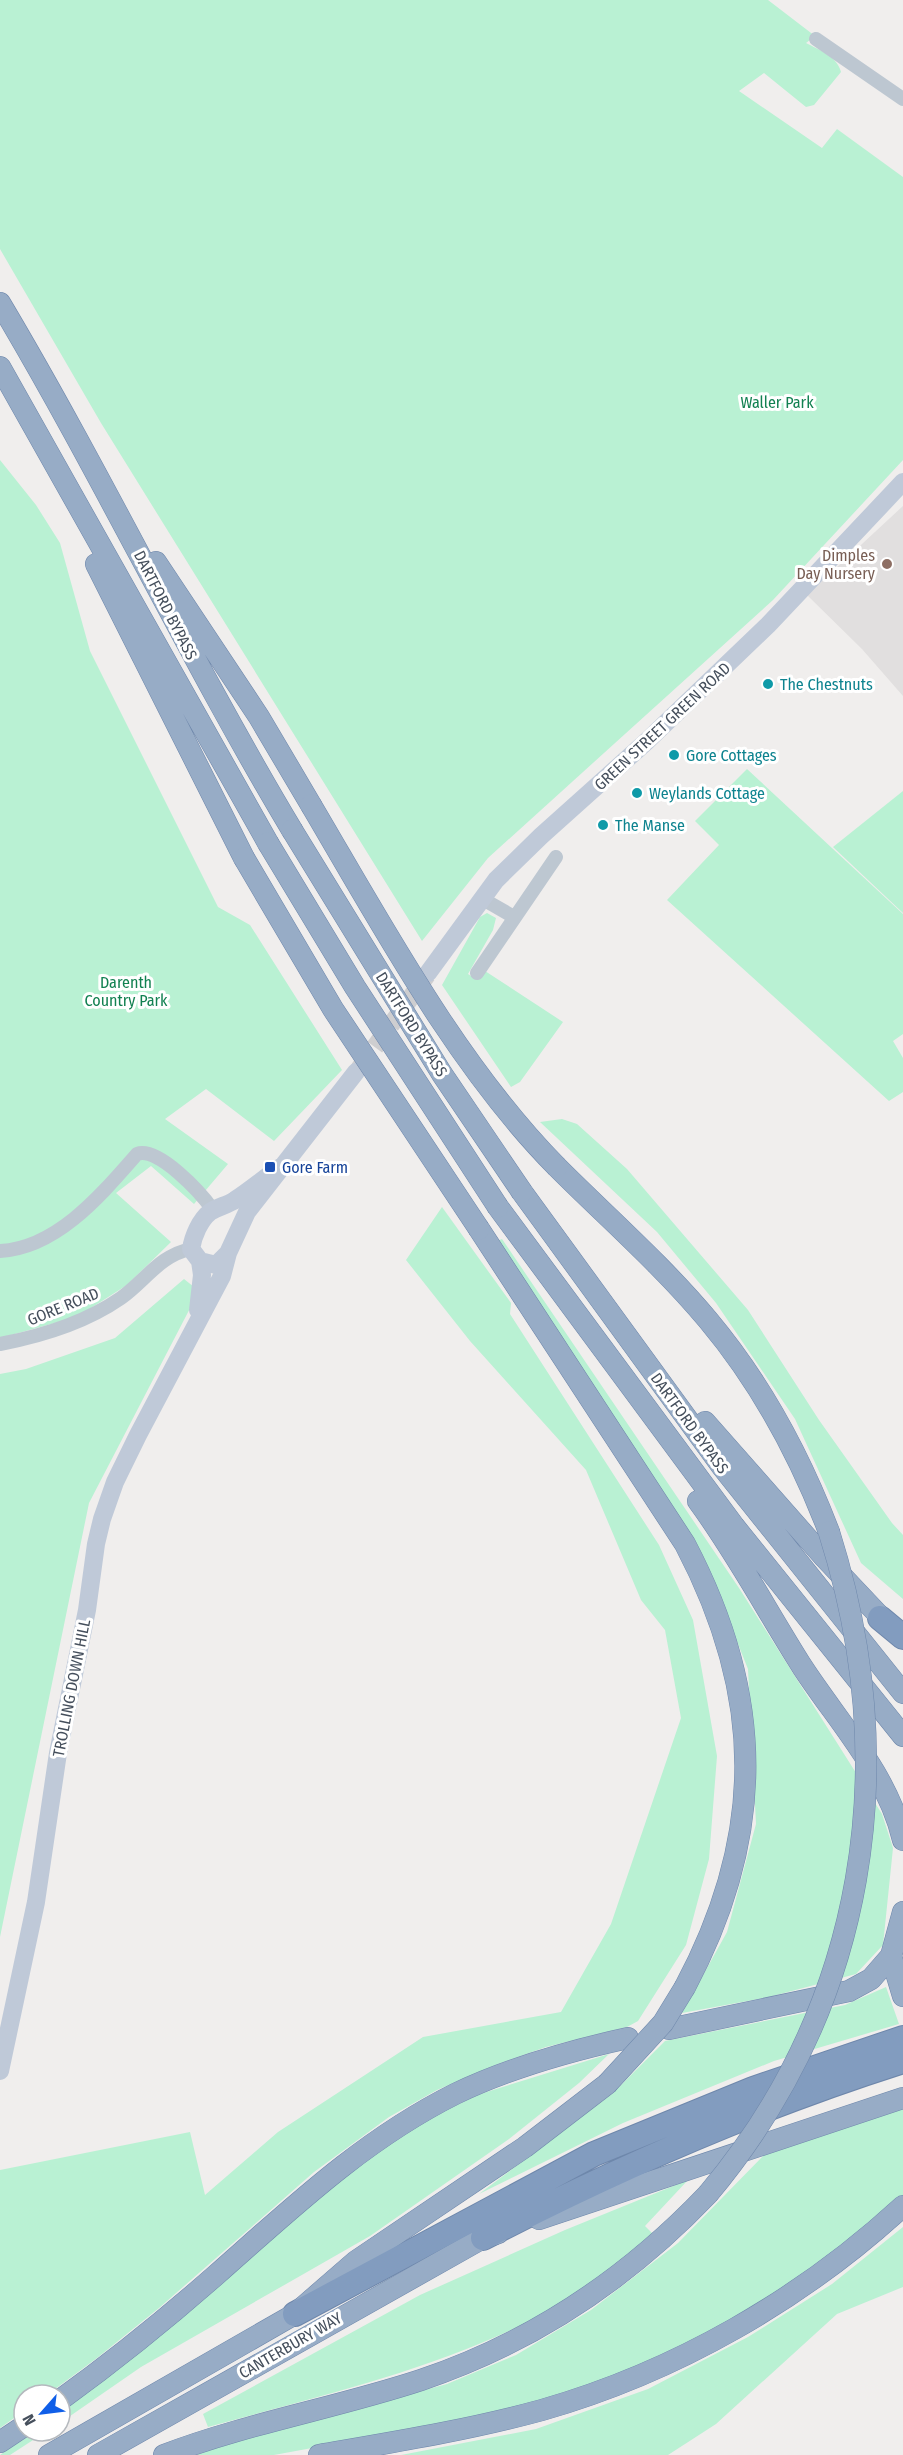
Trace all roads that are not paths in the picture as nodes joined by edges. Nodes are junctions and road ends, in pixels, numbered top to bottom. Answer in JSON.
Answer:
{"nodes":[{"id":1,"x":816,"y":39,"type":"dead end"},
{"id":2,"x":903,"y":99,"type":"edge"},
{"id":3,"x":0,"y":303,"type":"edge"},
{"id":4,"x":0,"y":367,"type":"edge"},
{"id":5,"x":0,"y":392,"type":"edge"},
{"id":6,"x":903,"y":482,"type":"edge"},
{"id":7,"x":117,"y":512,"type":"junction"},
{"id":8,"x":556,"y":857,"type":"dead end"},
{"id":9,"x":481,"y":898,"type":"junction"},
{"id":10,"x":514,"y":917,"type":"junction"},
{"id":11,"x":428,"y":973,"type":"tunnel mouth"},
{"id":12,"x":477,"y":973,"type":"dead end"},
{"id":13,"x":356,"y":1072,"type":"tunnel mouth"},
{"id":14,"x":281,"y":1167,"type":"junction"},
{"id":15,"x":218,"y":1209,"type":"junction"},
{"id":16,"x":241,"y":1222,"type":"junction"},
{"id":17,"x":0,"y":1251,"type":"edge"},
{"id":18,"x":228,"y":1253,"type":"junction"},
{"id":19,"x":196,"y":1255,"type":"junction"},
{"id":20,"x":611,"y":1316,"type":"junction"},
{"id":21,"x":195,"y":1323,"type":"junction"},
{"id":22,"x":587,"y":1330,"type":"junction"},
{"id":23,"x":0,"y":1344,"type":"edge"},
{"id":24,"x":880,"y":1618,"type":"joint"},
{"id":25,"x":903,"y":1639,"type":"edge"},
{"id":26,"x":903,"y":1693,"type":"edge"},
{"id":27,"x":903,"y":1736,"type":"edge"},
{"id":28,"x":903,"y":1840,"type":"edge"},
{"id":29,"x":903,"y":1909,"type":"edge"},
{"id":30,"x":891,"y":1956,"type":"junction"},
{"id":31,"x":903,"y":1996,"type":"edge"},
{"id":32,"x":669,"y":2029,"type":"dead end"},
{"id":33,"x":628,"y":2038,"type":"dead end"},
{"id":34,"x":900,"y":2047,"type":"edge"},
{"id":35,"x":0,"y":2071,"type":"edge"},
{"id":36,"x":903,"y":2098,"type":"edge"},
{"id":37,"x":903,"y":2206,"type":"edge"},
{"id":38,"x":483,"y":2238,"type":"junction"},
{"id":39,"x":295,"y":2314,"type":"junction"},
{"id":40,"x":72,"y":2391,"type":"edge"},
{"id":41,"x":49,"y":2455,"type":"edge"},
{"id":42,"x":98,"y":2455,"type":"edge"},
{"id":43,"x":164,"y":2455,"type":"edge"},
{"id":44,"x":319,"y":2455,"type":"edge"}],
"edges":[{"from":1,"to":2,"type":"street"},
{"from":3,"to":7,"type":"highway","name":"DARTFORD BYPASS"},
{"from":4,"to":22,"type":"highway","name":"DARTFORD BYPASS","bridge":true},
{"from":5,"to":39,"type":"highway","name":"CANTERBURY WAY","bridge":true},
{"from":6,"to":9,"type":"main road","name":"GREEN STREET GREEN ROAD"},
{"from":7,"to":20,"type":"highway","name":"DARTFORD BYPASS","bridge":true},
{"from":7,"to":43,"type":"highway","bridge":true},
{"from":8,"to":10,"type":"street"},
{"from":9,"to":10,"type":"street"},
{"from":9,"to":11,"type":"main road","name":"GREEN STREET GREEN ROAD"},
{"from":10,"to":12,"type":"street"},
{"from":13,"to":14,"type":"main road"},
{"from":14,"to":15,"type":"main road"},
{"from":14,"to":16,"type":"main road","name":"TROLLING DOWN HILL"},
{"from":15,"to":16,"type":"main road"},
{"from":15,"to":17,"type":"street"},
{"from":15,"to":19,"type":"main road"},
{"from":16,"to":18,"type":"main road","name":"TROLLING DOWN HILL"},
{"from":18,"to":19,"type":"main road"},
{"from":18,"to":21,"type":"main road","name":"TROLLING DOWN HILL"},
{"from":19,"to":21,"type":"main road","name":"TROLLING DOWN HILL"},
{"from":19,"to":23,"type":"street","name":"GORE ROAD"},
{"from":20,"to":24,"type":"highway"},
{"from":20,"to":26,"type":"highway","name":"DARTFORD BYPASS"},
{"from":21,"to":35,"type":"main road","name":"TROLLING DOWN HILL"},
{"from":22,"to":27,"type":"highway","name":"DARTFORD BYPASS"},
{"from":22,"to":28,"type":"highway"},
{"from":24,"to":25,"type":"highway"},
{"from":29,"to":30,"type":"highway"},
{"from":30,"to":31,"type":"highway"},
{"from":30,"to":32,"type":"highway"},
{"from":33,"to":40,"type":"highway"},
{"from":34,"to":38,"type":"highway"},
{"from":34,"to":39,"type":"highway"},
{"from":36,"to":38,"type":"highway","name":"CANTERBURY WAY"},
{"from":37,"to":44,"type":"highway"},
{"from":38,"to":42,"type":"highway","name":"CANTERBURY WAY"},
{"from":39,"to":41,"type":"highway","name":"CANTERBURY WAY"}]}
